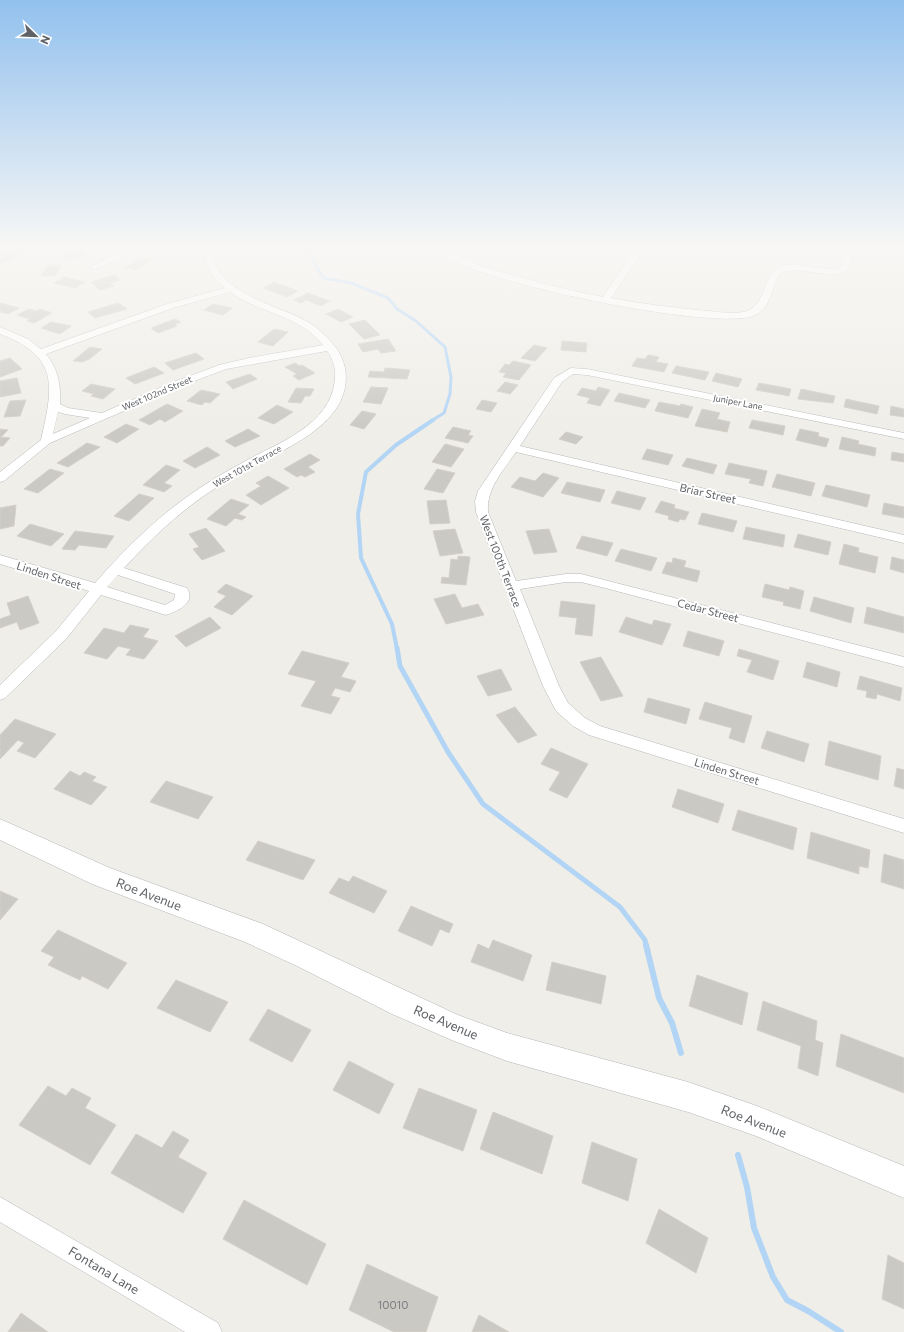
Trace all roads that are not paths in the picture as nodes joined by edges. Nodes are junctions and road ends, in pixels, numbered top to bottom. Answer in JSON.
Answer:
{"nodes":[{"id":1,"x":165,"y":308,"type":"edge"},
{"id":2,"x":273,"y":308,"type":"edge"},
{"id":3,"x":651,"y":308,"type":"edge"},
{"id":4,"x":760,"y":308,"type":"edge"},
{"id":5,"x":0,"y":330,"type":"edge"},
{"id":6,"x":330,"y":347,"type":"junction"},
{"id":7,"x":39,"y":353,"type":"junction"},
{"id":8,"x":571,"y":371,"type":"joint"},
{"id":9,"x":54,"y":405,"type":"junction"},
{"id":10,"x":102,"y":416,"type":"junction"},
{"id":11,"x":904,"y":436,"type":"edge"},
{"id":12,"x":46,"y":441,"type":"junction"},
{"id":13,"x":512,"y":448,"type":"junction"},
{"id":14,"x":0,"y":478,"type":"edge"},
{"id":15,"x":904,"y":539,"type":"edge"},
{"id":16,"x":0,"y":559,"type":"edge"},
{"id":17,"x":116,"y":570,"type":"junction"},
{"id":18,"x":511,"y":586,"type":"junction"},
{"id":19,"x":97,"y":590,"type":"junction"},
{"id":20,"x":904,"y":662,"type":"edge"},
{"id":21,"x":0,"y":694,"type":"edge"},
{"id":22,"x":559,"y":702,"type":"joint"},
{"id":23,"x":904,"y":826,"type":"edge"},
{"id":24,"x":0,"y":829,"type":"edge"},
{"id":25,"x":904,"y":1182,"type":"edge"},
{"id":26,"x":0,"y":1209,"type":"edge"},
{"id":27,"x":209,"y":1332,"type":"edge"}],
"edges":[{"from":1,"to":7,"type":"street"},
{"from":2,"to":6,"type":"street","name":"West 101st Terrace"},
{"from":3,"to":4,"type":"street"},
{"from":5,"to":7,"type":"street"},
{"from":6,"to":10,"type":"street","name":"West 102nd Street"},
{"from":6,"to":17,"type":"street","name":"West 101st Terrace"},
{"from":7,"to":9,"type":"street"},
{"from":8,"to":11,"type":"street","name":"Juniper Lane"},
{"from":8,"to":13,"type":"street","name":"West 100th Terrace"},
{"from":9,"to":10,"type":"street"},
{"from":9,"to":12,"type":"street"},
{"from":10,"to":12,"type":"street","name":"West 102nd Street"},
{"from":12,"to":14,"type":"street","name":"West 102nd Street"},
{"from":13,"to":15,"type":"street","name":"Briar Street"},
{"from":13,"to":18,"type":"street","name":"West 100th Terrace"},
{"from":16,"to":19,"type":"street","name":"Linden Street"},
{"from":17,"to":19,"type":"street","name":"West 101st Terrace"},
{"from":17,"to":19,"type":"street"},
{"from":18,"to":20,"type":"street","name":"Cedar Street"},
{"from":18,"to":22,"type":"street","name":"West 100th Terrace"},
{"from":19,"to":21,"type":"street","name":"West 101st Terrace"},
{"from":22,"to":23,"type":"street","name":"Linden Street"},
{"from":24,"to":25,"type":"main road","name":"Roe Avenue"},
{"from":26,"to":27,"type":"street","name":"Fontana Lane"}]}
